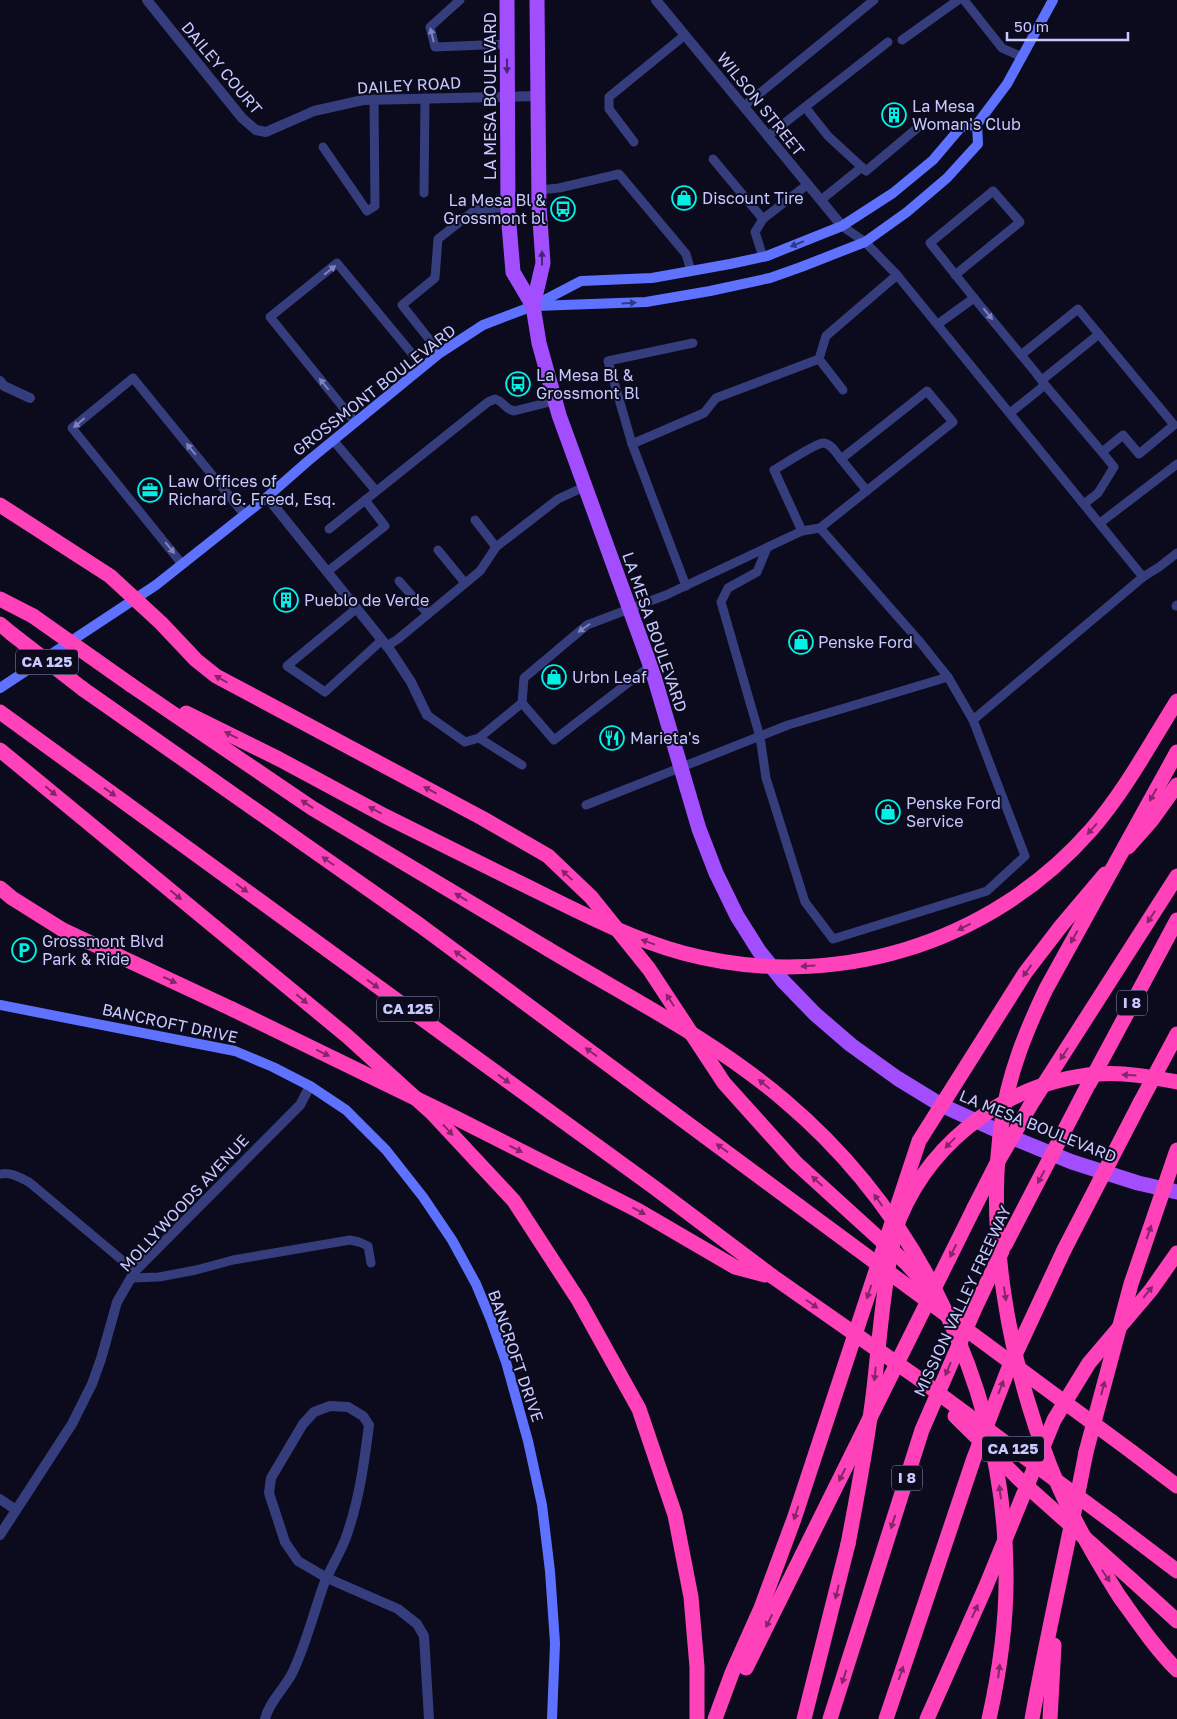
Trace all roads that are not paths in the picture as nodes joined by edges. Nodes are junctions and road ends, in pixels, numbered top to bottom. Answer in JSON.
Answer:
{"nodes":[{"id":1,"x":147,"y":0,"type":"edge"},
{"id":2,"x":460,"y":0,"type":"edge"},
{"id":3,"x":507,"y":0,"type":"edge"},
{"id":4,"x":537,"y":0,"type":"edge"},
{"id":5,"x":656,"y":0,"type":"edge"},
{"id":6,"x":858,"y":0,"type":"edge"},
{"id":7,"x":874,"y":0,"type":"edge"},
{"id":8,"x":958,"y":0,"type":"edge"},
{"id":9,"x":964,"y":0,"type":"edge"},
{"id":10,"x":1053,"y":0,"type":"edge"},
{"id":11,"x":865,"y":8,"type":"junction"},
{"id":12,"x":685,"y":35,"type":"junction"},
{"id":13,"x":902,"y":40,"type":"dead end"},
{"id":14,"x":888,"y":42,"type":"dead end"},
{"id":15,"x":507,"y":44,"type":"junction"},
{"id":16,"x":1022,"y":57,"type":"junction"},
{"id":17,"x":507,"y":96,"type":"junction"},
{"id":18,"x":538,"y":96,"type":"junction"},
{"id":19,"x":425,"y":98,"type":"junction"},
{"id":20,"x":374,"y":100,"type":"junction"},
{"id":21,"x":744,"y":106,"type":"junction"},
{"id":22,"x":805,"y":107,"type":"junction"},
{"id":23,"x":922,"y":124,"type":"dead end"},
{"id":24,"x":977,"y":124,"type":"junction"},
{"id":25,"x":256,"y":130,"type":"joint"},
{"id":26,"x":768,"y":136,"type":"junction"},
{"id":27,"x":634,"y":142,"type":"dead end"},
{"id":28,"x":322,"y":147,"type":"dead end"},
{"id":29,"x":713,"y":159,"type":"dead end"},
{"id":30,"x":862,"y":167,"type":"junction"},
{"id":31,"x":808,"y":184,"type":"junction"},
{"id":32,"x":539,"y":190,"type":"junction"},
{"id":33,"x":424,"y":193,"type":"dead end"},
{"id":34,"x":821,"y":200,"type":"junction"},
{"id":35,"x":508,"y":207,"type":"junction"},
{"id":36,"x":763,"y":219,"type":"junction"},
{"id":37,"x":842,"y":226,"type":"junction"},
{"id":38,"x":865,"y":242,"type":"junction"},
{"id":39,"x":763,"y":257,"type":"junction"},
{"id":40,"x":691,"y":271,"type":"junction"},
{"id":41,"x":897,"y":275,"type":"junction"},
{"id":42,"x":955,"y":275,"type":"junction"},
{"id":43,"x":974,"y":298,"type":"junction"},
{"id":44,"x":533,"y":306,"type":"junction"},
{"id":45,"x":938,"y":324,"type":"junction"},
{"id":46,"x":1100,"y":334,"type":"junction"},
{"id":47,"x":693,"y":343,"type":"dead end"},
{"id":48,"x":440,"y":353,"type":"junction"},
{"id":49,"x":1021,"y":355,"type":"junction"},
{"id":50,"x":819,"y":359,"type":"junction"},
{"id":51,"x":422,"y":367,"type":"junction"},
{"id":52,"x":1041,"y":379,"type":"junction"},
{"id":53,"x":0,"y":380,"type":"edge"},
{"id":54,"x":843,"y":390,"type":"dead end"},
{"id":55,"x":30,"y":398,"type":"dead end"},
{"id":56,"x":554,"y":401,"type":"junction"},
{"id":57,"x":1010,"y":413,"type":"junction"},
{"id":58,"x":355,"y":422,"type":"junction"},
{"id":59,"x":333,"y":440,"type":"junction"},
{"id":60,"x":632,"y":444,"type":"junction"},
{"id":61,"x":1102,"y":452,"type":"junction"},
{"id":62,"x":841,"y":459,"type":"junction"},
{"id":63,"x":1177,"y":464,"type":"edge"},
{"id":64,"x":584,"y":487,"type":"junction"},
{"id":65,"x":867,"y":491,"type":"junction"},
{"id":66,"x":376,"y":492,"type":"junction"},
{"id":67,"x":267,"y":496,"type":"junction"},
{"id":68,"x":364,"y":500,"type":"junction"},
{"id":69,"x":1084,"y":504,"type":"junction"},
{"id":70,"x":0,"y":505,"type":"edge"},
{"id":71,"x":244,"y":514,"type":"junction"},
{"id":72,"x":475,"y":520,"type":"dead end"},
{"id":73,"x":1100,"y":523,"type":"junction"},
{"id":74,"x":820,"y":528,"type":"junction"},
{"id":75,"x":329,"y":529,"type":"dead end"},
{"id":76,"x":802,"y":532,"type":"junction"},
{"id":77,"x":496,"y":547,"type":"junction"},
{"id":78,"x":767,"y":548,"type":"junction"},
{"id":79,"x":438,"y":550,"type":"dead end"},
{"id":80,"x":1177,"y":553,"type":"edge"},
{"id":81,"x":182,"y":564,"type":"junction"},
{"id":82,"x":327,"y":572,"type":"junction"},
{"id":83,"x":1143,"y":577,"type":"junction"},
{"id":84,"x":400,"y":582,"type":"dead end"},
{"id":85,"x":465,"y":584,"type":"junction"},
{"id":86,"x":686,"y":586,"type":"junction"},
{"id":87,"x":0,"y":599,"type":"edge"},
{"id":88,"x":136,"y":599,"type":"junction"},
{"id":89,"x":357,"y":608,"type":"junction"},
{"id":90,"x":629,"y":608,"type":"junction"},
{"id":91,"x":428,"y":614,"type":"junction"},
{"id":92,"x":0,"y":624,"type":"edge"},
{"id":93,"x":385,"y":643,"type":"junction"},
{"id":94,"x":650,"y":666,"type":"junction"},
{"id":95,"x":948,"y":677,"type":"junction"},
{"id":96,"x":131,"y":685,"type":"junction"},
{"id":97,"x":0,"y":688,"type":"edge"},
{"id":98,"x":1177,"y":701,"type":"edge"},
{"id":99,"x":522,"y":703,"type":"junction"},
{"id":100,"x":0,"y":712,"type":"edge"},
{"id":101,"x":427,"y":715,"type":"joint"},
{"id":102,"x":973,"y":720,"type":"junction"},
{"id":103,"x":760,"y":737,"type":"junction"},
{"id":104,"x":479,"y":738,"type":"junction"},
{"id":105,"x":0,"y":750,"type":"edge"},
{"id":106,"x":1177,"y":752,"type":"edge"},
{"id":107,"x":522,"y":766,"type":"dead end"},
{"id":108,"x":681,"y":768,"type":"junction"},
{"id":109,"x":1177,"y":785,"type":"edge"},
{"id":110,"x":586,"y":805,"type":"dead end"},
{"id":111,"x":1177,"y":876,"type":"edge"},
{"id":112,"x":0,"y":888,"type":"edge"},
{"id":113,"x":1177,"y":920,"type":"edge"},
{"id":114,"x":0,"y":1005,"type":"edge"},
{"id":115,"x":1177,"y":1034,"type":"edge"},
{"id":116,"x":1177,"y":1082,"type":"edge"},
{"id":117,"x":310,"y":1086,"type":"junction"},
{"id":118,"x":941,"y":1105,"type":"junction"},
{"id":119,"x":1177,"y":1150,"type":"edge"},
{"id":120,"x":0,"y":1174,"type":"edge"},
{"id":121,"x":1177,"y":1192,"type":"edge"},
{"id":122,"x":1177,"y":1253,"type":"edge"},
{"id":123,"x":371,"y":1263,"type":"dead end"},
{"id":124,"x":134,"y":1274,"type":"junction"},
{"id":125,"x":772,"y":1276,"type":"junction"},
{"id":126,"x":976,"y":1338,"type":"junction"},
{"id":127,"x":915,"y":1376,"type":"junction"},
{"id":128,"x":1177,"y":1486,"type":"edge"},
{"id":129,"x":0,"y":1499,"type":"edge"},
{"id":130,"x":16,"y":1510,"type":"junction"},
{"id":131,"x":0,"y":1535,"type":"edge"},
{"id":132,"x":1177,"y":1571,"type":"edge"},
{"id":133,"x":327,"y":1578,"type":"junction"},
{"id":134,"x":1057,"y":1601,"type":"junction"},
{"id":135,"x":1177,"y":1621,"type":"edge"},
{"id":136,"x":1177,"y":1670,"type":"edge"},
{"id":137,"x":265,"y":1719,"type":"edge"},
{"id":138,"x":429,"y":1719,"type":"edge"},
{"id":139,"x":552,"y":1719,"type":"edge"},
{"id":140,"x":696,"y":1719,"type":"edge"},
{"id":141,"x":716,"y":1719,"type":"edge"},
{"id":142,"x":804,"y":1719,"type":"edge"},
{"id":143,"x":830,"y":1719,"type":"edge"},
{"id":144,"x":886,"y":1719,"type":"edge"},
{"id":145,"x":927,"y":1719,"type":"edge"},
{"id":146,"x":989,"y":1719,"type":"edge"},
{"id":147,"x":1032,"y":1719,"type":"edge"},
{"id":148,"x":1050,"y":1719,"type":"edge"}],
"edges":[{"from":1,"to":25,"type":"street","name":"DAILEY COURT"},
{"from":15,"to":2,"type":"lane","one_way":true},
{"from":3,"to":15,"type":"main road","name":"LA MESA BOULEVARD"},
{"from":4,"to":18,"type":"main road","name":"LA MESA BOULEVARD"},
{"from":5,"to":12,"type":"street","name":"WILSON STREET"},
{"from":6,"to":11,"type":"lane"},
{"from":7,"to":11,"type":"lane"},
{"from":8,"to":13,"type":"lane"},
{"from":9,"to":16,"type":"lane"},
{"from":10,"to":16,"type":"main road","name":"GROSSMONT BOULEVARD"},
{"from":11,"to":21,"type":"lane"},
{"from":12,"to":21,"type":"street","name":"WILSON STREET"},
{"from":12,"to":27,"type":"lane"},
{"from":14,"to":22,"type":"lane"},
{"from":15,"to":17,"type":"main road","name":"LA MESA BOULEVARD","one_way":true},
{"from":16,"to":24,"type":"main road","name":"GROSSMONT BOULEVARD"},
{"from":17,"to":18,"type":"street","name":"DAILEY ROAD"},
{"from":17,"to":19,"type":"street","name":"DAILEY ROAD"},
{"from":17,"to":35,"type":"main road","name":"LA MESA BOULEVARD"},
{"from":18,"to":32,"type":"main road","name":"LA MESA BOULEVARD"},
{"from":19,"to":20,"type":"street","name":"DAILEY ROAD"},
{"from":19,"to":33,"type":"lane"},
{"from":20,"to":25,"type":"street","name":"DAILEY ROAD"},
{"from":20,"to":28,"type":"lane"},
{"from":21,"to":26,"type":"street","name":"WILSON STREET"},
{"from":22,"to":26,"type":"lane"},
{"from":22,"to":30,"type":"lane"},
{"from":23,"to":30,"type":"lane"},
{"from":24,"to":37,"type":"main road","name":"GROSSMONT BOULEVARD"},
{"from":24,"to":38,"type":"main road","name":"GROSSMONT BOULEVARD"},
{"from":26,"to":31,"type":"street","name":"WILSON STREET"},
{"from":29,"to":36,"type":"lane"},
{"from":30,"to":34,"type":"lane"},
{"from":31,"to":34,"type":"street","name":"WILSON STREET"},
{"from":31,"to":36,"type":"lane"},
{"from":32,"to":40,"type":"lane"},
{"from":44,"to":32,"type":"main road","name":"LA MESA BOULEVARD","one_way":true},
{"from":34,"to":37,"type":"street","name":"WILSON STREET"},
{"from":35,"to":44,"type":"main road","name":"LA MESA BOULEVARD"},
{"from":35,"to":48,"type":"lane"},
{"from":36,"to":39,"type":"lane"},
{"from":37,"to":38,"type":"lane"},
{"from":37,"to":39,"type":"main road","name":"GROSSMONT BOULEVARD","one_way":true},
{"from":38,"to":41,"type":"lane"},
{"from":44,"to":38,"type":"main road","name":"GROSSMONT BOULEVARD","one_way":true},
{"from":39,"to":40,"type":"main road","name":"GROSSMONT BOULEVARD"},
{"from":40,"to":44,"type":"main road","name":"GROSSMONT BOULEVARD"},
{"from":41,"to":45,"type":"lane"},
{"from":41,"to":50,"type":"lane"},
{"from":42,"to":42,"type":"lane"},
{"from":42,"to":43,"type":"lane"},
{"from":43,"to":45,"type":"lane"},
{"from":43,"to":49,"type":"lane","one_way":true},
{"from":44,"to":48,"type":"main road","name":"GROSSMONT BOULEVARD"},
{"from":44,"to":56,"type":"main road","name":"LA MESA BOULEVARD"},
{"from":45,"to":57,"type":"lane"},
{"from":46,"to":49,"type":"lane"},
{"from":46,"to":52,"type":"lane"},
{"from":46,"to":61,"type":"lane"},
{"from":47,"to":60,"type":"lane"},
{"from":48,"to":51,"type":"main road","name":"GROSSMONT BOULEVARD"},
{"from":49,"to":52,"type":"lane"},
{"from":50,"to":54,"type":"lane"},
{"from":50,"to":60,"type":"lane"},
{"from":51,"to":58,"type":"main road","name":"GROSSMONT BOULEVARD"},
{"from":58,"to":51,"type":"lane","one_way":true},
{"from":52,"to":57,"type":"lane"},
{"from":52,"to":61,"type":"lane"},
{"from":53,"to":55,"type":"street"},
{"from":56,"to":64,"type":"main road","name":"LA MESA BOULEVARD"},
{"from":56,"to":66,"type":"lane"},
{"from":57,"to":69,"type":"lane"},
{"from":58,"to":59,"type":"main road","name":"GROSSMONT BOULEVARD"},
{"from":59,"to":66,"type":"lane"},
{"from":59,"to":67,"type":"main road","name":"GROSSMONT BOULEVARD"},
{"from":60,"to":86,"type":"lane"},
{"from":61,"to":69,"type":"lane"},
{"from":62,"to":65,"type":"lane"},
{"from":62,"to":65,"type":"lane"},
{"from":62,"to":76,"type":"lane"},
{"from":63,"to":73,"type":"lane"},
{"from":64,"to":77,"type":"lane"},
{"from":64,"to":90,"type":"main road","name":"LA MESA BOULEVARD"},
{"from":65,"to":74,"type":"lane"},
{"from":66,"to":68,"type":"lane"},
{"from":67,"to":71,"type":"main road","name":"GROSSMONT BOULEVARD"},
{"from":67,"to":82,"type":"street"},
{"from":68,"to":75,"type":"lane"},
{"from":68,"to":82,"type":"lane"},
{"from":69,"to":73,"type":"lane"},
{"from":70,"to":88,"type":"highway"},
{"from":71,"to":81,"type":"main road","name":"GROSSMONT BOULEVARD"},
{"from":71,"to":81,"type":"lane","one_way":true},
{"from":72,"to":77,"type":"lane"},
{"from":73,"to":83,"type":"lane"},
{"from":74,"to":76,"type":"lane"},
{"from":74,"to":95,"type":"lane"},
{"from":76,"to":78,"type":"lane"},
{"from":77,"to":85,"type":"lane"},
{"from":78,"to":86,"type":"lane"},
{"from":78,"to":103,"type":"lane"},
{"from":79,"to":85,"type":"lane"},
{"from":80,"to":83,"type":"lane"},
{"from":81,"to":88,"type":"main road","name":"GROSSMONT BOULEVARD"},
{"from":82,"to":89,"type":"street"},
{"from":83,"to":102,"type":"lane"},
{"from":84,"to":91,"type":"lane"},
{"from":85,"to":91,"type":"lane"},
{"from":86,"to":90,"type":"lane"},
{"from":87,"to":96,"type":"highway","bridge":true},
{"from":88,"to":97,"type":"main road","name":"GROSSMONT BOULEVARD"},
{"from":126,"to":88,"type":"highway","one_way":true,"bridge":true},
{"from":89,"to":93,"type":"street"},
{"from":89,"to":93,"type":"lane"},
{"from":90,"to":94,"type":"main road","name":"LA MESA BOULEVARD"},
{"from":90,"to":99,"type":"lane","one_way":true},
{"from":91,"to":93,"type":"lane"},
{"from":126,"to":92,"type":"highway","number":"CA 125","one_way":true,"bridge":true},
{"from":93,"to":101,"type":"street"},
{"from":94,"to":99,"type":"lane"},
{"from":94,"to":108,"type":"main road","name":"LA MESA BOULEVARD"},
{"from":95,"to":102,"type":"lane"},
{"from":95,"to":103,"type":"lane"},
{"from":98,"to":96,"type":"highway","one_way":true,"bridge":true},
{"from":146,"to":96,"type":"highway","one_way":true,"bridge":true},
{"from":99,"to":104,"type":"lane"},
{"from":100,"to":125,"type":"highway","number":"CA 125","one_way":true},
{"from":101,"to":104,"type":"lane"},
{"from":102,"to":103,"type":"lane"},
{"from":103,"to":108,"type":"lane"},
{"from":104,"to":107,"type":"lane"},
{"from":105,"to":140,"type":"highway","one_way":true},
{"from":106,"to":136,"type":"highway","one_way":true,"bridge":true},
{"from":108,"to":110,"type":"lane"},
{"from":108,"to":118,"type":"main road","name":"LA MESA BOULEVARD"},
{"from":109,"to":118,"type":"highway","one_way":true},
{"from":111,"to":141,"type":"highway","one_way":true,"bridge":true},
{"from":112,"to":125,"type":"highway","one_way":true,"bridge":true},
{"from":113,"to":143,"type":"highway","name":"MISSION VALLEY FREEWAY","number":"I 8","one_way":true,"bridge":true},
{"from":114,"to":117,"type":"main road","name":"BANCROFT DRIVE"},
{"from":144,"to":115,"type":"highway","one_way":true,"bridge":true},
{"from":116,"to":142,"type":"highway","one_way":true,"bridge":true},
{"from":117,"to":124,"type":"street","name":"MOLLYWOODS AVENUE"},
{"from":117,"to":139,"type":"main road","name":"BANCROFT DRIVE"},
{"from":118,"to":121,"type":"main road","name":"LA MESA BOULEVARD"},
{"from":118,"to":141,"type":"highway","one_way":true},
{"from":134,"to":119,"type":"highway","one_way":true,"bridge":true},
{"from":120,"to":124,"type":"lane"},
{"from":145,"to":122,"type":"highway","one_way":true},
{"from":123,"to":124,"type":"lane"},
{"from":124,"to":130,"type":"street","name":"MOLLYWOODS AVENUE"},
{"from":125,"to":127,"type":"highway","number":"CA 125","one_way":true,"bridge":true},
{"from":126,"to":128,"type":"highway","number":"CA 125","bridge":true},
{"from":127,"to":132,"type":"highway","number":"CA 125","bridge":true},
{"from":127,"to":135,"type":"highway","bridge":true},
{"from":129,"to":130,"type":"street"},
{"from":130,"to":131,"type":"street","name":"MOLLYWOODS AVENUE"},
{"from":133,"to":133,"type":"street"},
{"from":133,"to":137,"type":"street"},
{"from":133,"to":138,"type":"street"},
{"from":134,"to":147,"type":"highway"},
{"from":134,"to":148,"type":"highway"}]}
